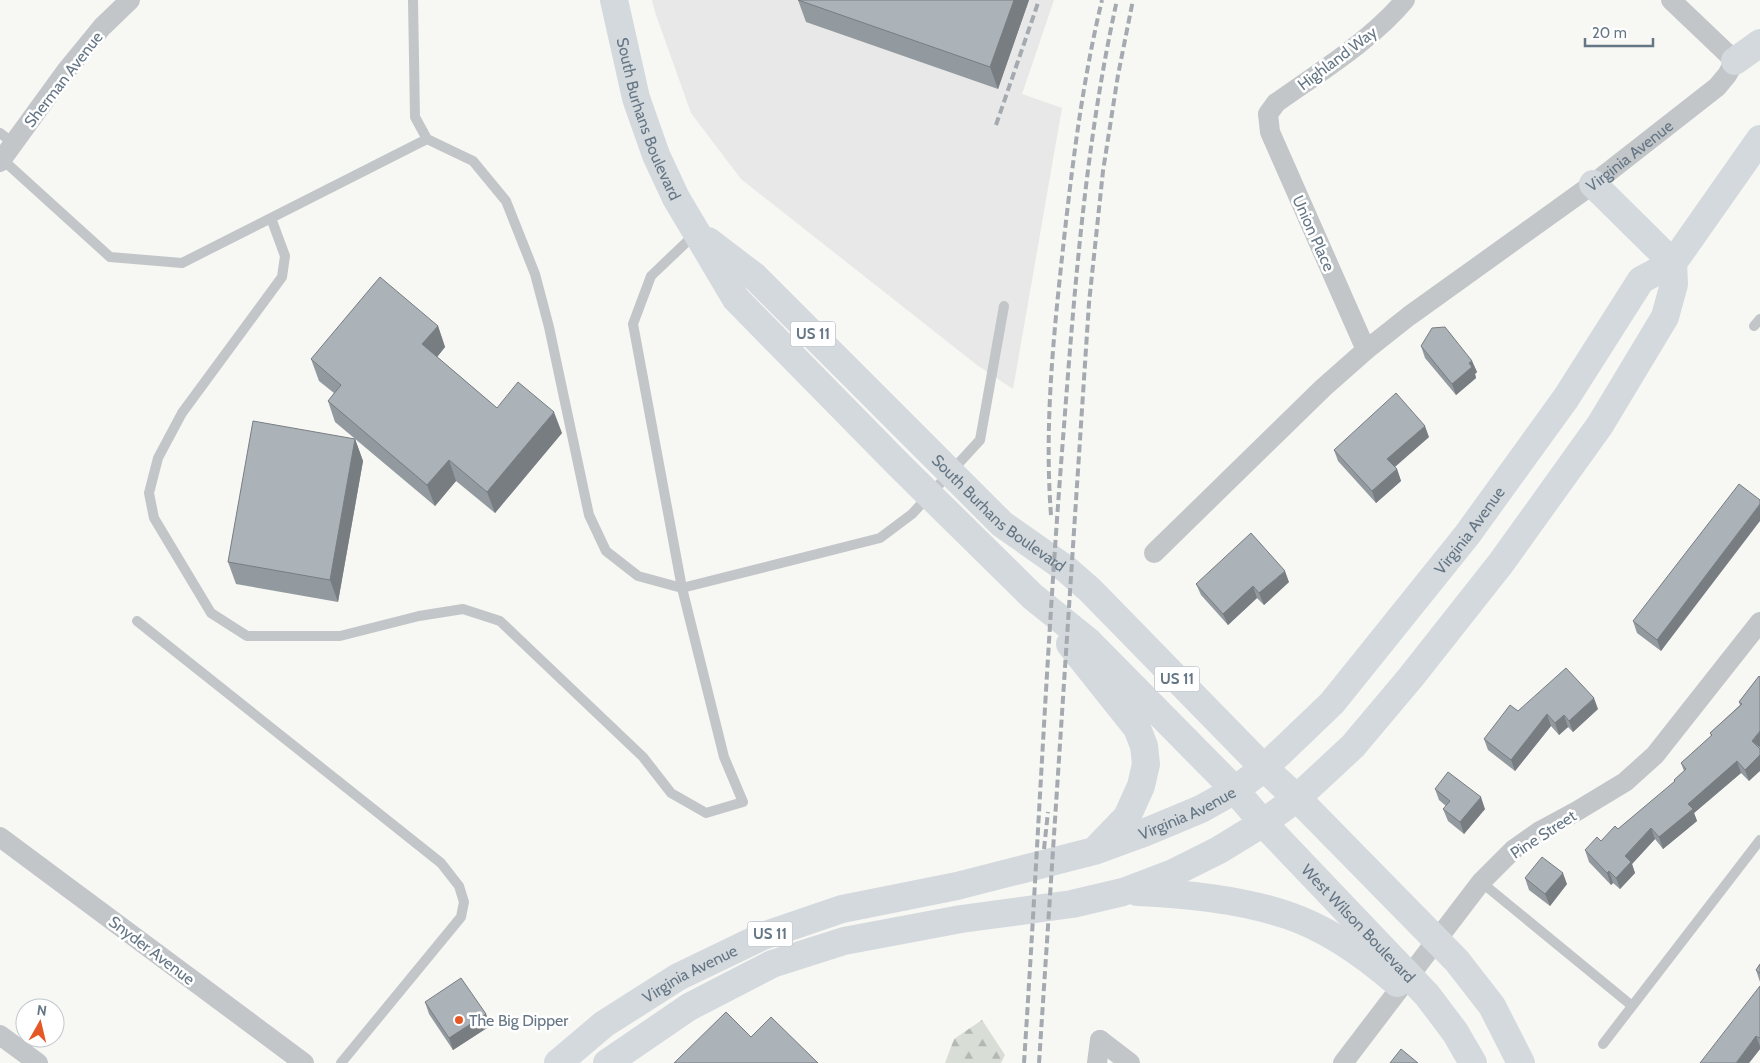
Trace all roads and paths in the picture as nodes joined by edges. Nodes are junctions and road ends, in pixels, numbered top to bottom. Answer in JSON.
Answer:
{"nodes":[{"id":1,"x":130,"y":0,"type":"edge"},
{"id":2,"x":413,"y":0,"type":"edge"},
{"id":3,"x":614,"y":0,"type":"edge"},
{"id":4,"x":1405,"y":0,"type":"edge"},
{"id":5,"x":1672,"y":0,"type":"edge"},
{"id":6,"x":1760,"y":43,"type":"edge"},
{"id":7,"x":1735,"y":61,"type":"junction"},
{"id":8,"x":1268,"y":114,"type":"joint"},
{"id":9,"x":7,"y":138,"type":"edge"},
{"id":10,"x":427,"y":139,"type":"junction"},
{"id":11,"x":1760,"y":139,"type":"edge"},
{"id":12,"x":1,"y":160,"type":"edge"},
{"id":13,"x":1593,"y":184,"type":"junction"},
{"id":14,"x":271,"y":218,"type":"junction"},
{"id":15,"x":697,"y":232,"type":"junction"},
{"id":16,"x":1673,"y":264,"type":"junction"},
{"id":17,"x":1004,"y":306,"type":"dead end"},
{"id":18,"x":1366,"y":350,"type":"junction"},
{"id":19,"x":1154,"y":553,"type":"dead end"},
{"id":20,"x":682,"y":588,"type":"junction"},
{"id":21,"x":136,"y":620,"type":"dead end"},
{"id":22,"x":1760,"y":622,"type":"edge"},
{"id":23,"x":1087,"y":653,"type":"junction"},
{"id":24,"x":1264,"y":768,"type":"junction"},
{"id":25,"x":1235,"y":790,"type":"junction"},
{"id":26,"x":1297,"y":798,"type":"junction"},
{"id":27,"x":1264,"y":823,"type":"junction"},
{"id":28,"x":0,"y":837,"type":"edge"},
{"id":29,"x":1760,"y":840,"type":"edge"},
{"id":30,"x":1084,"y":854,"type":"junction"},
{"id":31,"x":1481,"y":882,"type":"junction"},
{"id":32,"x":1122,"y":892,"type":"junction"},
{"id":33,"x":1384,"y":961,"type":"junction"},
{"id":34,"x":1631,"y":1005,"type":"junction"},
{"id":35,"x":0,"y":1035,"type":"edge"},
{"id":36,"x":1603,"y":1044,"type":"dead end"},
{"id":37,"x":38,"y":1063,"type":"edge"},
{"id":38,"x":304,"y":1063,"type":"edge"},
{"id":39,"x":341,"y":1063,"type":"edge"},
{"id":40,"x":558,"y":1063,"type":"edge"},
{"id":41,"x":607,"y":1063,"type":"edge"},
{"id":42,"x":1097,"y":1063,"type":"edge"},
{"id":43,"x":1130,"y":1063,"type":"edge"},
{"id":44,"x":1343,"y":1063,"type":"edge"},
{"id":45,"x":1473,"y":1063,"type":"edge"},
{"id":46,"x":1521,"y":1063,"type":"edge"}],
"edges":[{"from":1,"to":9,"type":"street","name":"Sherman Avenue"},
{"from":2,"to":10,"type":"lane"},
{"from":3,"to":15,"type":"main road","name":"South Burhans Boulevard","number":"US 11"},
{"from":4,"to":8,"type":"street","name":"Highland Way"},
{"from":5,"to":7,"type":"street"},
{"from":6,"to":7,"type":"main road"},
{"from":7,"to":13,"type":"street","name":"Virginia Avenue"},
{"from":8,"to":18,"type":"street","name":"Union Place"},
{"from":9,"to":12,"type":"street","name":"Sherman Avenue"},
{"from":10,"to":14,"type":"lane"},
{"from":10,"to":20,"type":"lane"},
{"from":11,"to":16,"type":"main road","name":"Virginia Avenue"},
{"from":12,"to":14,"type":"lane"},
{"from":13,"to":16,"type":"main road"},
{"from":13,"to":18,"type":"street","name":"Virginia Avenue"},
{"from":14,"to":20,"type":"lane"},
{"from":15,"to":20,"type":"lane"},
{"from":15,"to":23,"type":"main road","name":"South Burhans Boulevard","number":"US 11"},
{"from":15,"to":24,"type":"main road","name":"South Burhans Boulevard","number":"US 11"},
{"from":16,"to":24,"type":"main road","name":"Virginia Avenue"},
{"from":16,"to":26,"type":"main road","name":"Virginia Avenue"},
{"from":17,"to":20,"type":"lane"},
{"from":18,"to":19,"type":"street","name":"Virginia Avenue"},
{"from":21,"to":39,"type":"lane"},
{"from":22,"to":31,"type":"street","name":"Pine Street"},
{"from":23,"to":25,"type":"main road","name":"South Burhans Boulevard"},
{"from":23,"to":30,"type":"main road"},
{"from":24,"to":25,"type":"main road","name":"Virginia Avenue"},
{"from":24,"to":26,"type":"main road","name":"South Burhans Boulevard","number":"US 11"},
{"from":25,"to":27,"type":"main road","name":"West Wilson Boulevard"},
{"from":25,"to":30,"type":"main road","name":"Virginia Avenue"},
{"from":26,"to":27,"type":"main road","name":"Virginia Avenue","number":"US 11"},
{"from":26,"to":46,"type":"main road"},
{"from":27,"to":32,"type":"main road","name":"Virginia Avenue","number":"US 11"},
{"from":27,"to":33,"type":"main road","name":"West Wilson Boulevard"},
{"from":28,"to":38,"type":"street","name":"Snyder Avenue"},
{"from":29,"to":34,"type":"lane"},
{"from":30,"to":40,"type":"main road","name":"Virginia Avenue","number":"US 11"},
{"from":31,"to":34,"type":"lane"},
{"from":31,"to":44,"type":"street","name":"Pine Street"},
{"from":32,"to":33,"type":"main road"},
{"from":32,"to":41,"type":"main road","name":"Virginia Avenue","number":"US 11"},
{"from":33,"to":45,"type":"main road"},
{"from":34,"to":36,"type":"lane"},
{"from":35,"to":37,"type":"street"},
{"from":42,"to":43,"type":"street"}]}
